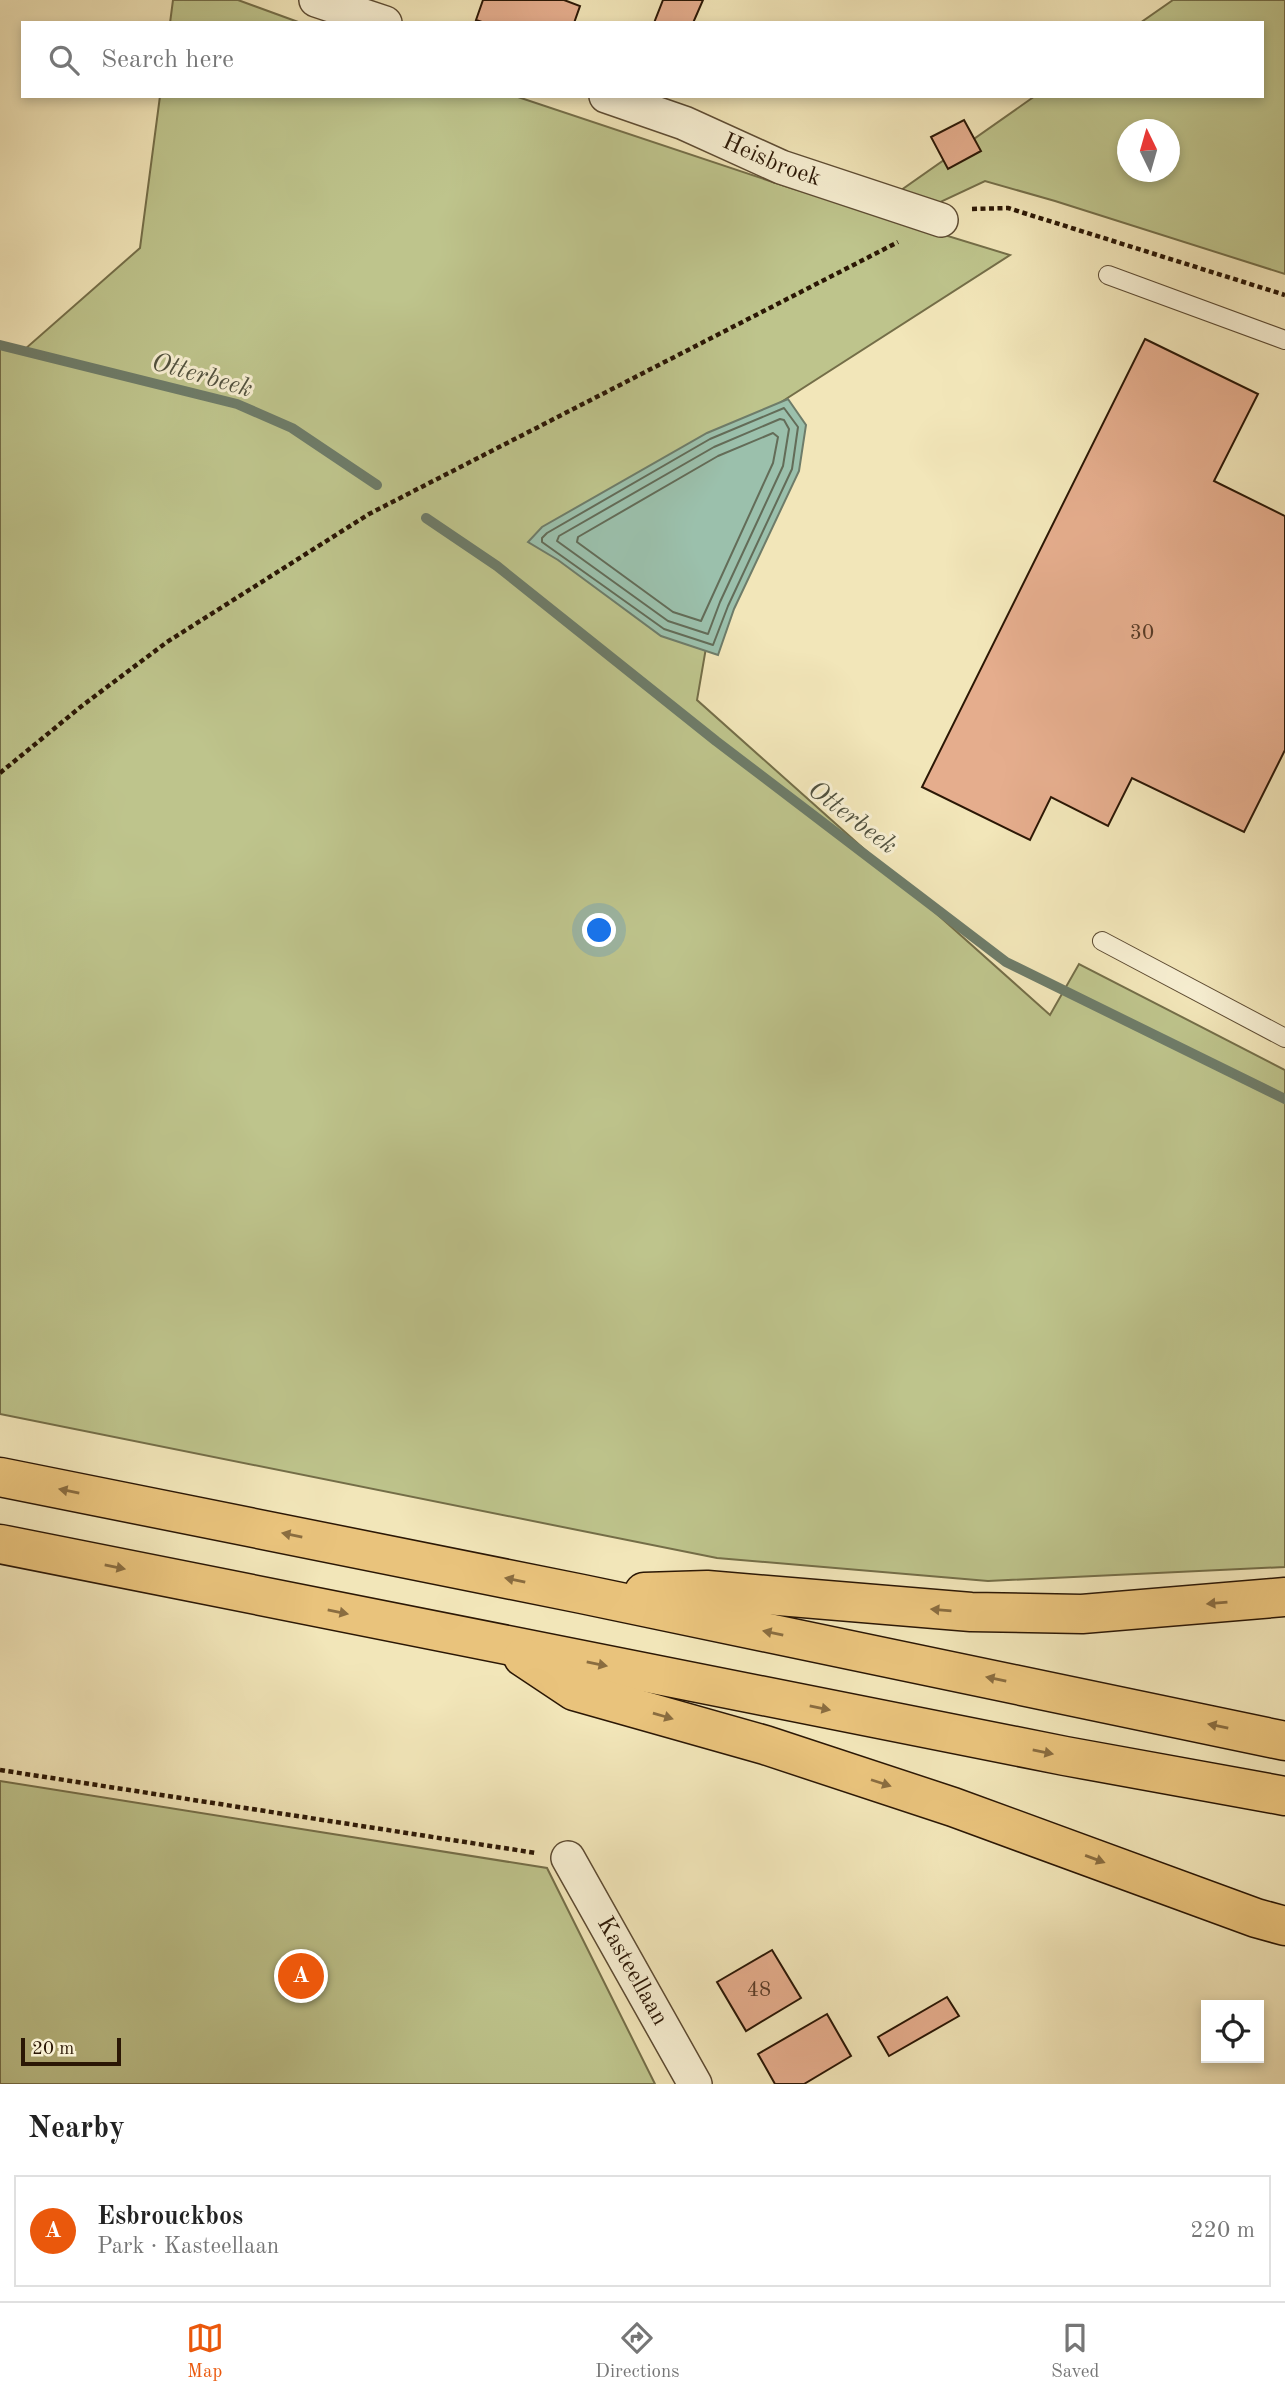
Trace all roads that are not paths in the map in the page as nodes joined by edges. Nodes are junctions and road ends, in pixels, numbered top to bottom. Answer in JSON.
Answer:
{"nodes":[{"id":1,"x":316,"y":0,"type":"edge"},
{"id":2,"x":379,"y":21,"type":"edge"},
{"id":3,"x":612,"y":98,"type":"edge"},
{"id":4,"x":941,"y":220,"type":"road end"},
{"id":5,"x":1108,"y":275,"type":"dead end"},
{"id":6,"x":1285,"y":340,"type":"edge"},
{"id":7,"x":1102,"y":941,"type":"dead end"},
{"id":8,"x":1285,"y":1038,"type":"edge"},
{"id":9,"x":0,"y":1477,"type":"edge"},
{"id":10,"x":0,"y":1544,"type":"edge"},
{"id":11,"x":582,"y":1594,"type":"junction"},
{"id":12,"x":1285,"y":1597,"type":"edge"},
{"id":13,"x":506,"y":1646,"type":"junction"},
{"id":14,"x":1285,"y":1741,"type":"edge"},
{"id":15,"x":1285,"y":1796,"type":"edge"},
{"id":16,"x":568,"y":1857,"type":"road end"},
{"id":17,"x":1285,"y":1926,"type":"edge"},
{"id":18,"x":695,"y":2084,"type":"edge"}],
"edges":[{"from":1,"to":2,"type":"street"},
{"from":3,"to":4,"type":"street","name":"Heisbroek"},
{"from":5,"to":6,"type":"lane"},
{"from":7,"to":8,"type":"lane"},
{"from":11,"to":9,"type":"highway","one_way":true},
{"from":10,"to":13,"type":"highway","one_way":true},
{"from":12,"to":11,"type":"highway","one_way":true},
{"from":14,"to":11,"type":"highway","one_way":true},
{"from":13,"to":15,"type":"highway","one_way":true},
{"from":13,"to":17,"type":"highway","one_way":true},
{"from":16,"to":18,"type":"street","name":"Kasteellaan"}]}
